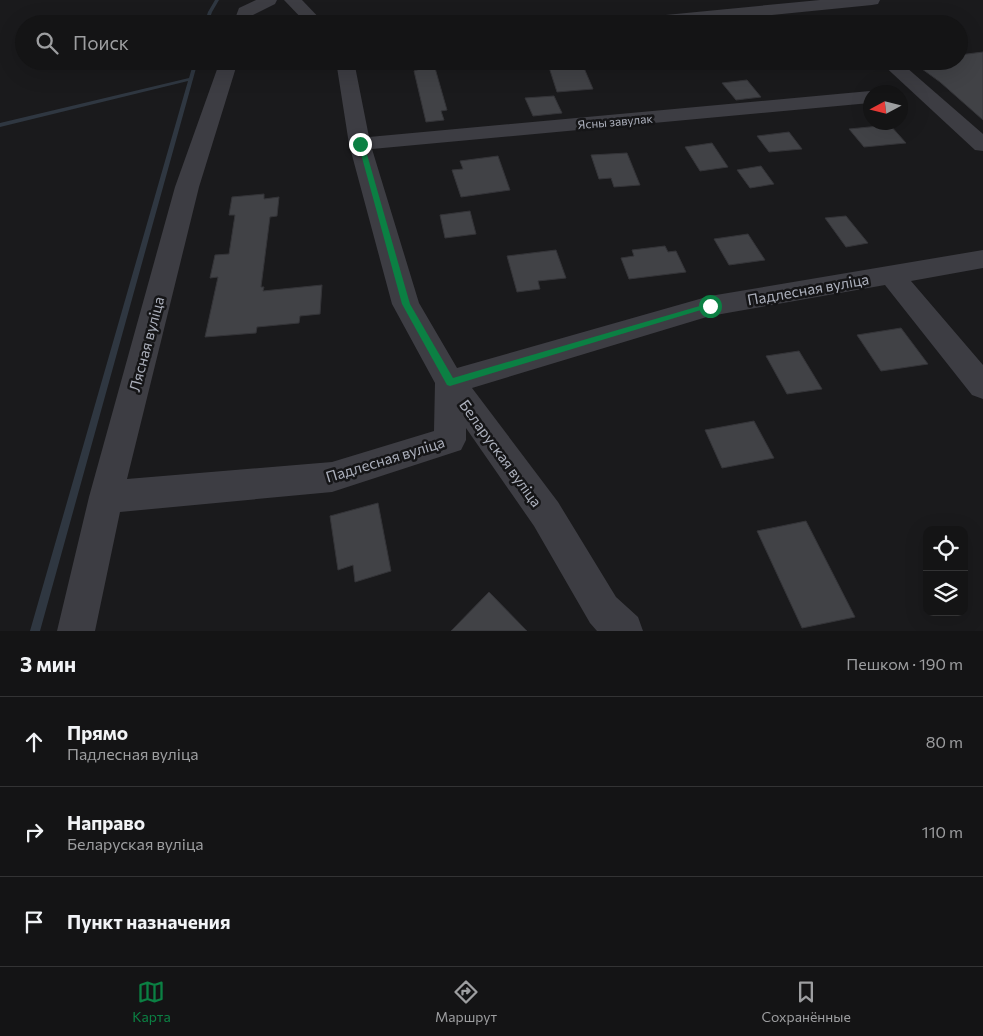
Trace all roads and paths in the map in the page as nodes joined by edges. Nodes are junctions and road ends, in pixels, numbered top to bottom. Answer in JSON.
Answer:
{"nodes":[{"id":1,"x":269,"y":0,"type":"edge"},
{"id":2,"x":292,"y":0,"type":"edge"},
{"id":3,"x":872,"y":0,"type":"edge"},
{"id":4,"x":826,"y":5,"type":"junction"},
{"id":5,"x":244,"y":15,"type":"edge"},
{"id":6,"x":308,"y":15,"type":"edge"},
{"id":7,"x":720,"y":15,"type":"edge"},
{"id":8,"x":837,"y":15,"type":"edge"},
{"id":9,"x":226,"y":70,"type":"edge"},
{"id":10,"x":347,"y":70,"type":"edge"},
{"id":11,"x":898,"y":70,"type":"edge"},
{"id":12,"x":923,"y":92,"type":"junction"},
{"id":13,"x":908,"y":93,"type":"edge"},
{"id":14,"x":863,"y":98,"type":"edge"},
{"id":15,"x":360,"y":144,"type":"junction"},
{"id":16,"x":983,"y":145,"type":"edge"},
{"id":17,"x":983,"y":259,"type":"edge"},
{"id":18,"x":890,"y":274,"type":"junction"},
{"id":19,"x":450,"y":382,"type":"junction"},
{"id":20,"x":983,"y":386,"type":"edge"},
{"id":21,"x":106,"y":497,"type":"junction"},
{"id":22,"x":76,"y":631,"type":"edge"},
{"id":23,"x":624,"y":631,"type":"edge"}],
"edges":[{"from":1,"to":5,"type":"street"},
{"from":2,"to":6,"type":"street"},
{"from":3,"to":4,"type":"street"},
{"from":4,"to":7,"type":"street"},
{"from":4,"to":8,"type":"street"},
{"from":9,"to":21,"type":"street","name":"Лясная вуліца"},
{"from":10,"to":15,"type":"street","name":"Беларуская вуліца"},
{"from":11,"to":12,"type":"street"},
{"from":12,"to":13,"type":"street"},
{"from":12,"to":16,"type":"street"},
{"from":14,"to":15,"type":"street","name":"Ясны завулак"},
{"from":15,"to":19,"type":"street","name":"Беларуская вуліца"},
{"from":17,"to":18,"type":"street","name":"Падлесная вуліца"},
{"from":18,"to":19,"type":"street","name":"Падлесная вуліца"},
{"from":18,"to":20,"type":"street"},
{"from":19,"to":21,"type":"street","name":"Падлесная вуліца"},
{"from":19,"to":23,"type":"street","name":"Беларуская вуліца"},
{"from":21,"to":22,"type":"street","name":"Лясная вуліца"}]}
